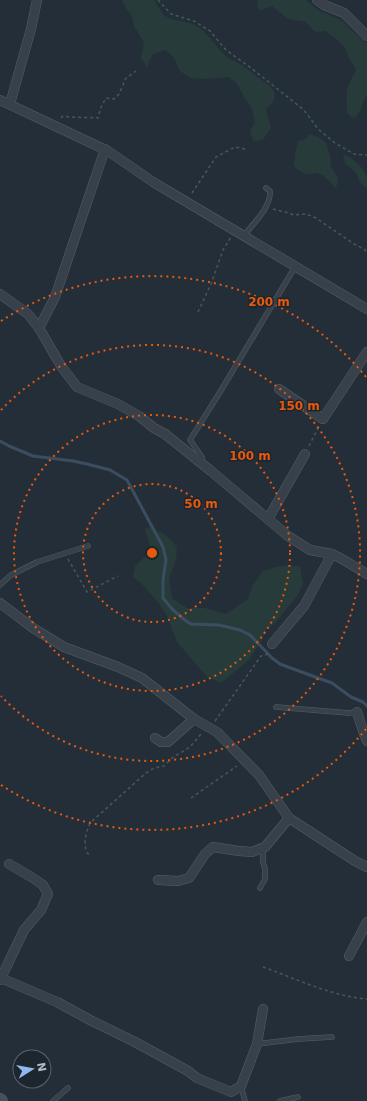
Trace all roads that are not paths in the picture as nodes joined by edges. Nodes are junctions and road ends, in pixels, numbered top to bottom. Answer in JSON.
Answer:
{"nodes":[{"id":1,"x":37,"y":0,"type":"edge"},
{"id":2,"x":317,"y":0,"type":"edge"},
{"id":3,"x":367,"y":36,"type":"edge"},
{"id":4,"x":0,"y":100,"type":"edge"},
{"id":5,"x":10,"y":104,"type":"junction"},
{"id":6,"x":105,"y":149,"type":"junction"},
{"id":7,"x":266,"y":188,"type":"dead end"},
{"id":8,"x":244,"y":236,"type":"junction"},
{"id":9,"x":295,"y":267,"type":"junction"},
{"id":10,"x":0,"y":294,"type":"edge"},
{"id":11,"x":367,"y":309,"type":"edge"},
{"id":12,"x":39,"y":328,"type":"junction"},
{"id":13,"x":367,"y":352,"type":"edge"},
{"id":14,"x":279,"y":389,"type":"dead end"},
{"id":15,"x":305,"y":454,"type":"road end"},
{"id":16,"x":200,"y":462,"type":"junction"},
{"id":17,"x":268,"y":519,"type":"junction"},
{"id":18,"x":88,"y":546,"type":"dead end"},
{"id":19,"x":332,"y":554,"type":"junction"},
{"id":20,"x":367,"y":574,"type":"edge"},
{"id":21,"x":0,"y":585,"type":"edge"},
{"id":22,"x":0,"y":603,"type":"edge"},
{"id":23,"x":272,"y":644,"type":"road end"},
{"id":24,"x":276,"y":707,"type":"dead end"},
{"id":25,"x":357,"y":712,"type":"joint"},
{"id":26,"x":194,"y":719,"type":"junction"},
{"id":27,"x":155,"y":738,"type":"dead end"},
{"id":28,"x":367,"y":741,"type":"edge"},
{"id":29,"x":289,"y":818,"type":"junction"},
{"id":30,"x":265,"y":846,"type":"junction"},
{"id":31,"x":9,"y":864,"type":"dead end"},
{"id":32,"x":367,"y":867,"type":"edge"},
{"id":33,"x":158,"y":880,"type":"dead end"},
{"id":34,"x":260,"y":888,"type":"dead end"},
{"id":35,"x":367,"y":922,"type":"edge"},
{"id":36,"x":349,"y":956,"type":"dead end"},
{"id":37,"x":1,"y":979,"type":"edge"},
{"id":38,"x":263,"y":1009,"type":"dead end"},
{"id":39,"x":332,"y":1037,"type":"dead end"},
{"id":40,"x":257,"y":1044,"type":"junction"},
{"id":41,"x":241,"y":1086,"type":"junction"},
{"id":42,"x":68,"y":1088,"type":"dead end"},
{"id":43,"x":298,"y":1097,"type":"dead end"},
{"id":44,"x":53,"y":1101,"type":"edge"},
{"id":45,"x":245,"y":1101,"type":"edge"},
{"id":46,"x":280,"y":1101,"type":"edge"}],
"edges":[{"from":1,"to":5,"type":"street"},
{"from":2,"to":3,"type":"street"},
{"from":4,"to":5,"type":"street"},
{"from":5,"to":6,"type":"street"},
{"from":6,"to":8,"type":"street"},
{"from":6,"to":12,"type":"street"},
{"from":7,"to":8,"type":"lane"},
{"from":8,"to":9,"type":"street"},
{"from":9,"to":11,"type":"street"},
{"from":9,"to":16,"type":"lane"},
{"from":10,"to":12,"type":"street"},
{"from":12,"to":16,"type":"street"},
{"from":13,"to":14,"type":"street"},
{"from":15,"to":17,"type":"street"},
{"from":16,"to":17,"type":"street"},
{"from":17,"to":19,"type":"street"},
{"from":18,"to":21,"type":"lane"},
{"from":19,"to":20,"type":"street"},
{"from":19,"to":23,"type":"street"},
{"from":22,"to":26,"type":"street"},
{"from":24,"to":25,"type":"lane"},
{"from":25,"to":28,"type":"street"},
{"from":26,"to":27,"type":"street"},
{"from":26,"to":29,"type":"street"},
{"from":29,"to":30,"type":"street"},
{"from":29,"to":32,"type":"street"},
{"from":30,"to":33,"type":"street"},
{"from":30,"to":34,"type":"lane"},
{"from":31,"to":37,"type":"street"},
{"from":35,"to":36,"type":"street"},
{"from":37,"to":41,"type":"street"},
{"from":38,"to":40,"type":"street"},
{"from":39,"to":40,"type":"lane"},
{"from":40,"to":41,"type":"street"},
{"from":41,"to":45,"type":"lane"},
{"from":42,"to":44,"type":"lane"},
{"from":43,"to":46,"type":"lane"}]}
